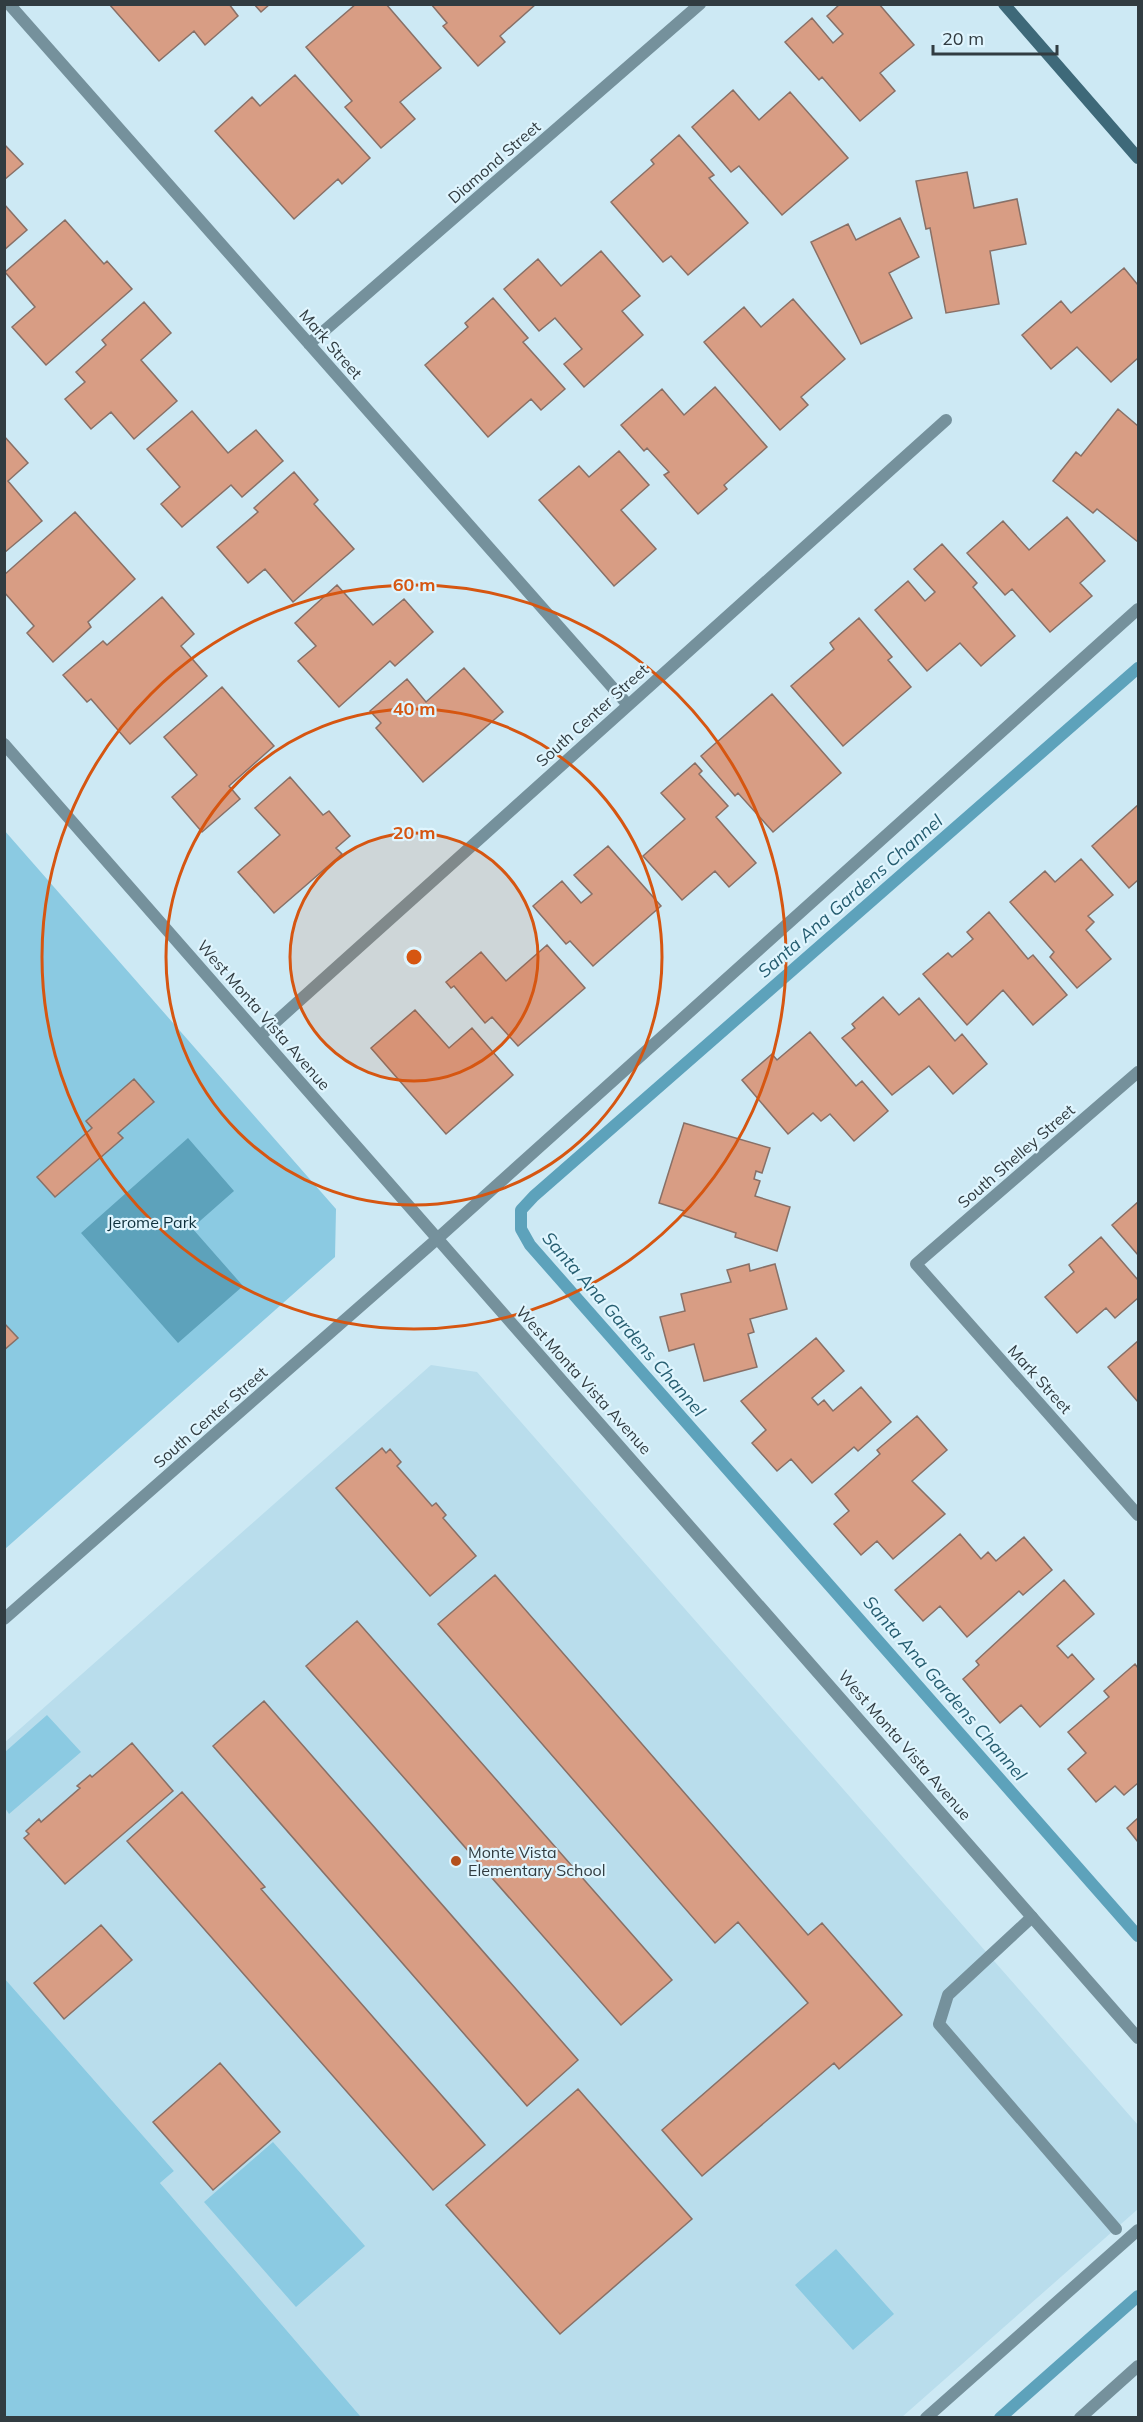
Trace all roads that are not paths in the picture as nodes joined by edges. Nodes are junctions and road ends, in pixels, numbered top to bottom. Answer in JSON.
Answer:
{"nodes":[{"id":1,"x":9,"y":4,"type":"edge"},
{"id":2,"x":700,"y":4,"type":"edge"},
{"id":3,"x":1004,"y":4,"type":"edge"},
{"id":4,"x":1138,"y":158,"type":"edge"},
{"id":5,"x":309,"y":344,"type":"junction"},
{"id":6,"x":946,"y":420,"type":"dead end"},
{"id":7,"x":1138,"y":609,"type":"edge"},
{"id":8,"x":628,"y":705,"type":"junction"},
{"id":9,"x":4,"y":744,"type":"edge"},
{"id":10,"x":260,"y":1036,"type":"junction"},
{"id":11,"x":1138,"y":1072,"type":"edge"},
{"id":12,"x":437,"y":1239,"type":"junction"},
{"id":13,"x":916,"y":1264,"type":"joint"},
{"id":14,"x":1138,"y":1515,"type":"edge"},
{"id":15,"x":4,"y":1619,"type":"edge"},
{"id":16,"x":1032,"y":1917,"type":"junction"},
{"id":17,"x":1138,"y":2038,"type":"edge"},
{"id":18,"x":1116,"y":2229,"type":"dead end"},
{"id":19,"x":1138,"y":2230,"type":"edge"},
{"id":20,"x":1138,"y":2366,"type":"edge"},
{"id":21,"x":926,"y":2418,"type":"edge"},
{"id":22,"x":1080,"y":2418,"type":"edge"}],
"edges":[{"from":1,"to":5,"type":"street","name":"Mark Street"},
{"from":2,"to":5,"type":"street","name":"Diamond Street"},
{"from":3,"to":4,"type":"street"},
{"from":5,"to":8,"type":"street","name":"Mark Street"},
{"from":6,"to":8,"type":"street","name":"South Center Street"},
{"from":7,"to":12,"type":"street","name":"South Center Street"},
{"from":8,"to":10,"type":"street","name":"South Center Street"},
{"from":9,"to":10,"type":"street","name":"West Monta Vista Avenue"},
{"from":10,"to":12,"type":"street","name":"West Monta Vista Avenue"},
{"from":11,"to":13,"type":"street","name":"South Shelley Street"},
{"from":12,"to":15,"type":"street","name":"South Center Street"},
{"from":12,"to":16,"type":"street","name":"West Monta Vista Avenue"},
{"from":13,"to":14,"type":"street","name":"Mark Street"},
{"from":16,"to":17,"type":"street","name":"West Monta Vista Avenue"},
{"from":16,"to":18,"type":"street"},
{"from":19,"to":21,"type":"street"},
{"from":20,"to":22,"type":"street"}]}
